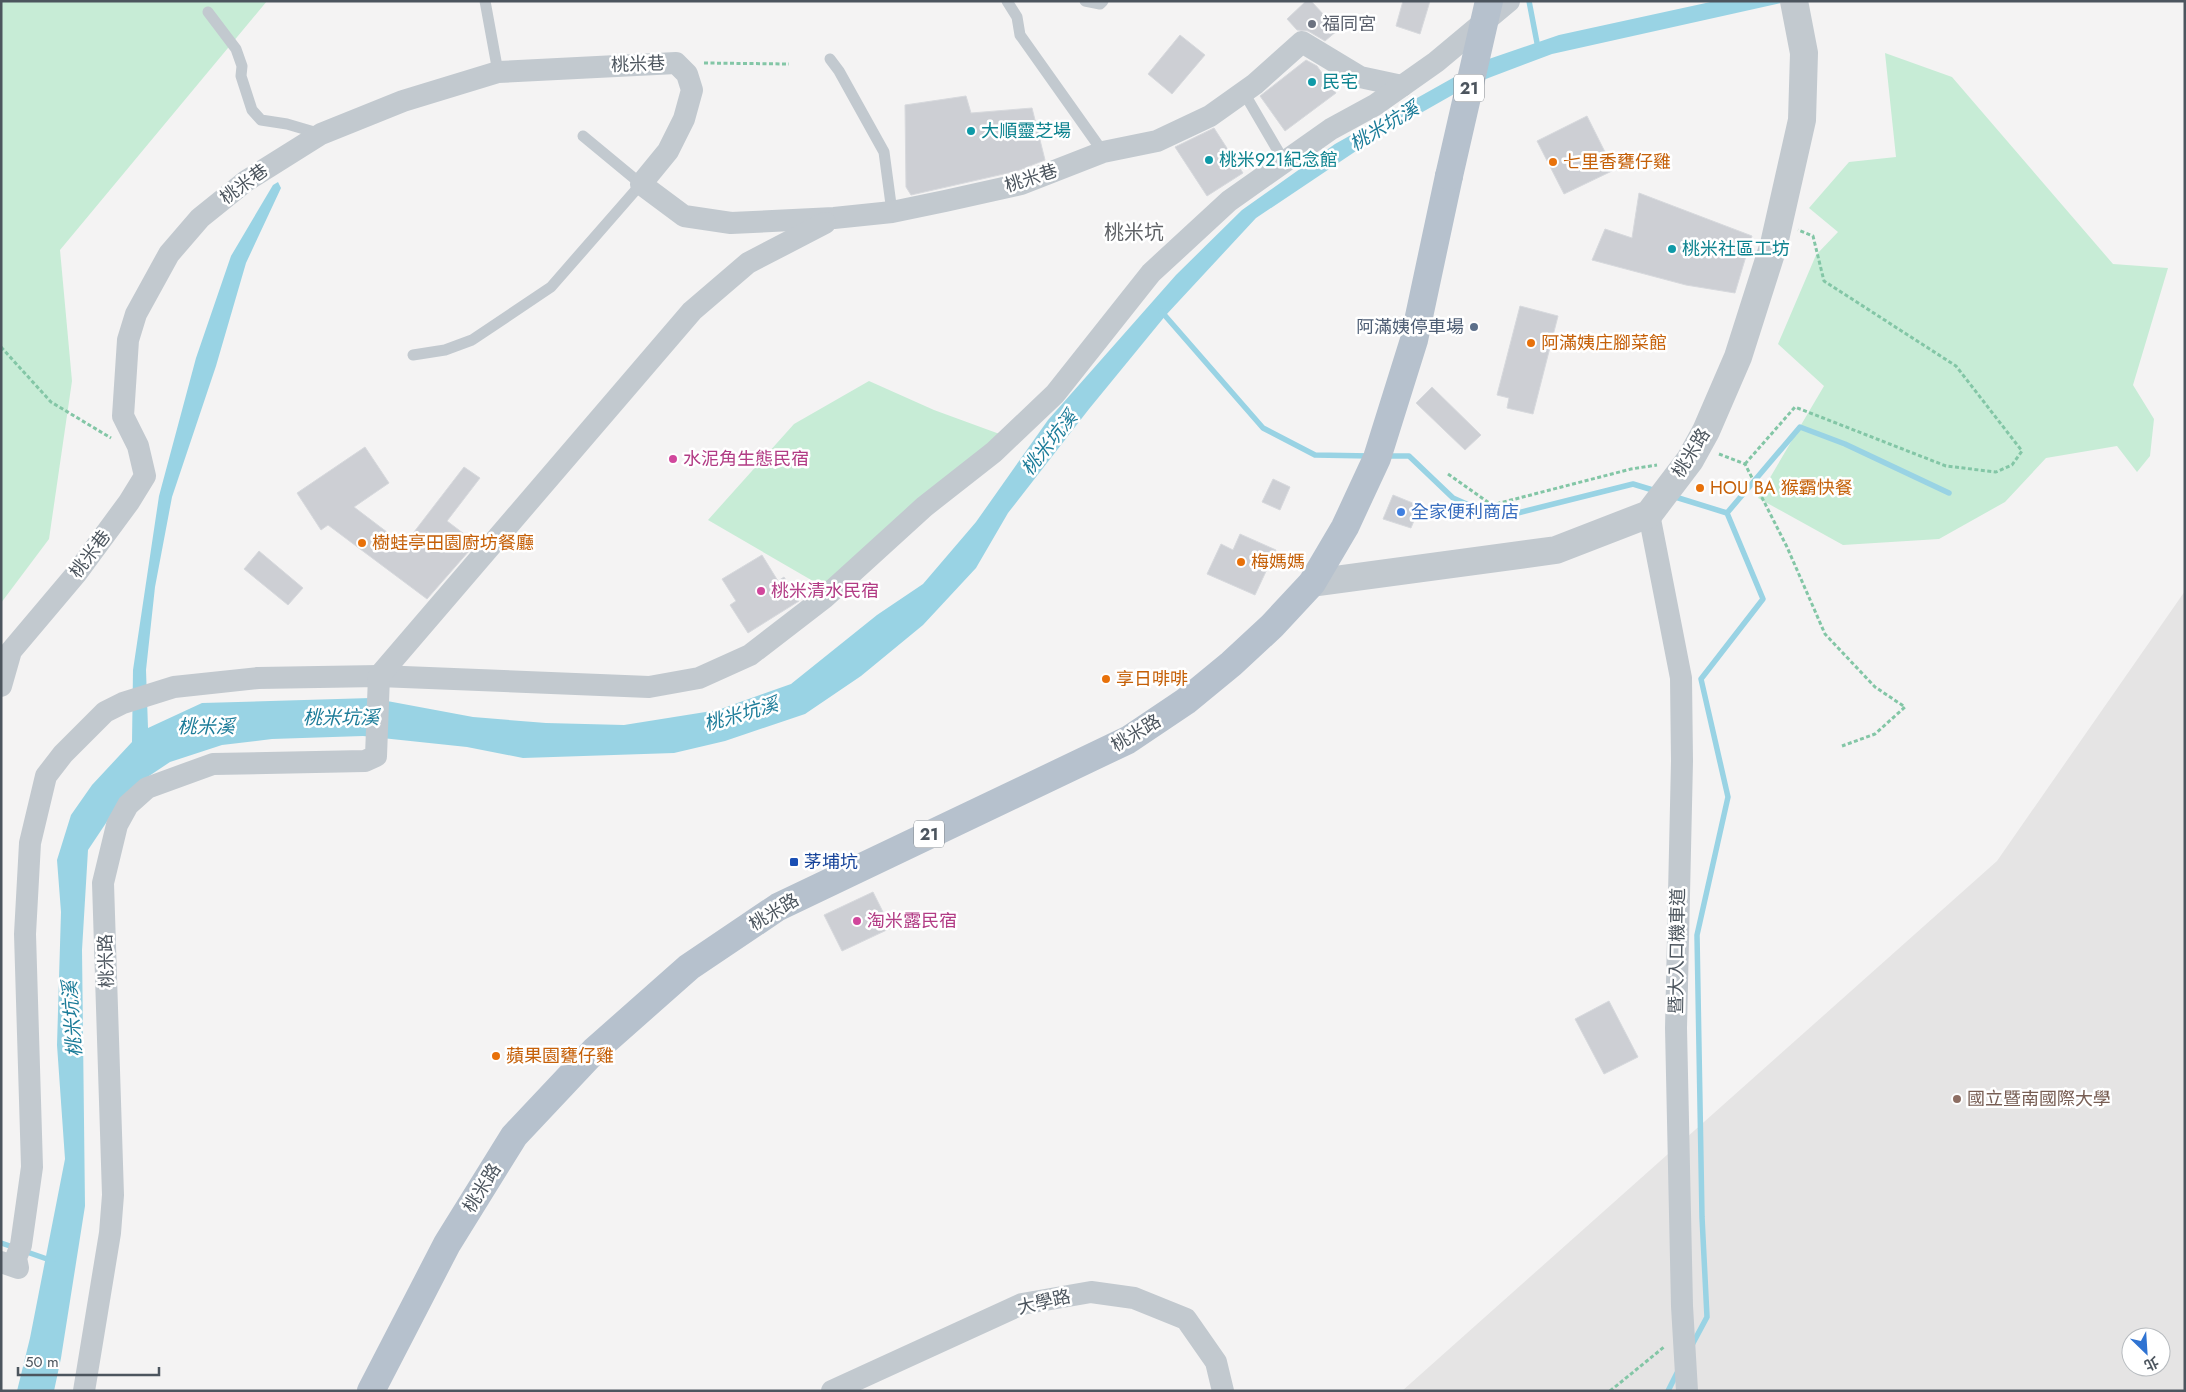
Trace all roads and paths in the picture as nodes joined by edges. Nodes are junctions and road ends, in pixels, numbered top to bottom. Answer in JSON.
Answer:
{"nodes":[{"id":1,"x":485,"y":1,"type":"edge"},
{"id":2,"x":1007,"y":1,"type":"edge"},
{"id":3,"x":1085,"y":1,"type":"edge"},
{"id":4,"x":1102,"y":1,"type":"edge"},
{"id":5,"x":1489,"y":1,"type":"edge"},
{"id":6,"x":1509,"y":1,"type":"edge"},
{"id":7,"x":1795,"y":6,"type":"edge"},
{"id":8,"x":208,"y":12,"type":"dead end"},
{"id":9,"x":830,"y":59,"type":"dead end"},
{"id":10,"x":676,"y":63,"type":"junction"},
{"id":11,"x":788,"y":64,"type":"dead end"},
{"id":12,"x":498,"y":72,"type":"junction"},
{"id":13,"x":1402,"y":86,"type":"junction"},
{"id":14,"x":1243,"y":91,"type":"junction"},
{"id":15,"x":321,"y":134,"type":"junction"},
{"id":16,"x":583,"y":136,"type":"dead end"},
{"id":17,"x":1103,"y":152,"type":"junction"},
{"id":18,"x":1284,"y":161,"type":"junction"},
{"id":19,"x":641,"y":184,"type":"junction"},
{"id":20,"x":892,"y":212,"type":"junction"},
{"id":21,"x":834,"y":218,"type":"junction"},
{"id":22,"x":1779,"y":223,"type":"junction"},
{"id":23,"x":1,"y":347,"type":"edge"},
{"id":24,"x":412,"y":355,"type":"dead end"},
{"id":25,"x":138,"y":446,"type":"junction"},
{"id":26,"x":1694,"y":453,"type":"junction"},
{"id":27,"x":1745,"y":464,"type":"junction"},
{"id":28,"x":1448,"y":474,"type":"dead end"},
{"id":29,"x":1649,"y":514,"type":"junction"},
{"id":30,"x":1312,"y":583,"type":"junction"},
{"id":31,"x":379,"y":683,"type":"junction"},
{"id":32,"x":1,"y":686,"type":"edge"},
{"id":33,"x":1842,"y":746,"type":"dead end"},
{"id":34,"x":13,"y":1254,"type":"edge"},
{"id":35,"x":1684,"y":1332,"type":"junction"},
{"id":36,"x":84,"y":1391,"type":"edge"},
{"id":37,"x":372,"y":1391,"type":"edge"},
{"id":38,"x":832,"y":1391,"type":"edge"},
{"id":39,"x":1222,"y":1391,"type":"edge"},
{"id":40,"x":1610,"y":1391,"type":"edge"},
{"id":41,"x":1687,"y":1391,"type":"edge"}],
"edges":[{"from":1,"to":12,"type":"lane"},
{"from":2,"to":17,"type":"lane"},
{"from":3,"to":4,"type":"lane"},
{"from":5,"to":30,"type":"main road","name":"桃米路","number":"21","bridge":true},
{"from":6,"to":13,"type":"street"},
{"from":7,"to":22,"type":"street","name":"桃米路"},
{"from":8,"to":15,"type":"lane"},
{"from":9,"to":20,"type":"lane"},
{"from":10,"to":11,"type":"path"},
{"from":10,"to":12,"type":"street","name":"桃米巷"},
{"from":10,"to":19,"type":"street","name":"桃米巷"},
{"from":12,"to":15,"type":"street","name":"桃米巷"},
{"from":13,"to":14,"type":"street","name":"桃米巷"},
{"from":13,"to":18,"type":"street"},
{"from":14,"to":17,"type":"street","name":"桃米巷"},
{"from":14,"to":18,"type":"lane"},
{"from":15,"to":25,"type":"street","name":"桃米巷"},
{"from":16,"to":19,"type":"lane"},
{"from":17,"to":20,"type":"street","name":"桃米巷"},
{"from":18,"to":31,"type":"street"},
{"from":19,"to":21,"type":"street","name":"桃米巷"},
{"from":19,"to":24,"type":"lane"},
{"from":20,"to":21,"type":"street","name":"桃米巷"},
{"from":21,"to":31,"type":"street"},
{"from":22,"to":26,"type":"street","name":"桃米路"},
{"from":22,"to":27,"type":"path"},
{"from":23,"to":25,"type":"path"},
{"from":25,"to":32,"type":"street","name":"桃米巷"},
{"from":26,"to":27,"type":"path"},
{"from":26,"to":28,"type":"path"},
{"from":26,"to":29,"type":"street","name":"桃米路"},
{"from":27,"to":33,"type":"path"},
{"from":29,"to":30,"type":"street"},
{"from":29,"to":35,"type":"street","name":"暨大入口機車道"},
{"from":30,"to":37,"type":"main road","name":"桃米路","number":"21"},
{"from":31,"to":34,"type":"street"},
{"from":31,"to":36,"type":"street","name":"桃米路"},
{"from":35,"to":40,"type":"path"},
{"from":35,"to":41,"type":"street","name":"暨大入口機車道"},
{"from":38,"to":39,"type":"street","name":"大學路"}]}
